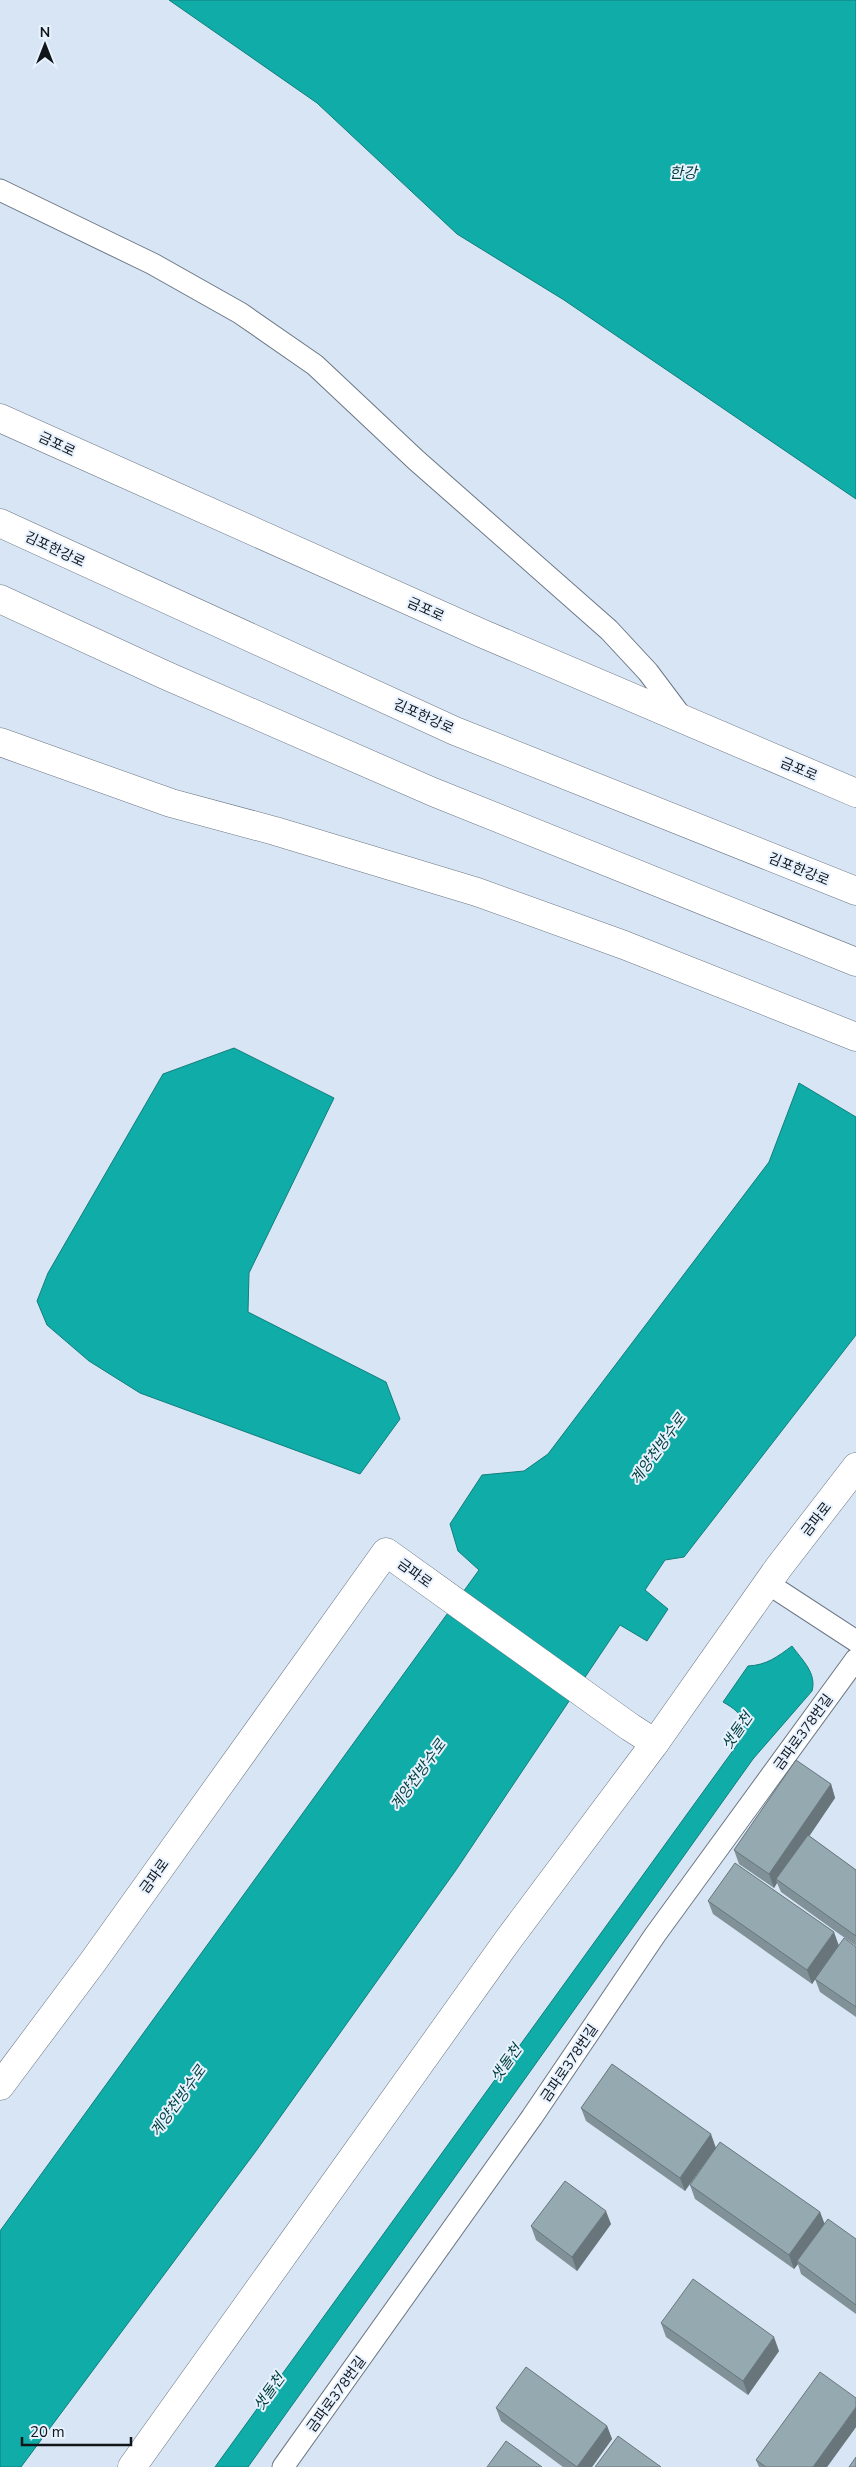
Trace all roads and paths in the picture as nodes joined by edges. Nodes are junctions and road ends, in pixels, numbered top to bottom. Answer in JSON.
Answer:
{"nodes":[{"id":1,"x":0,"y":190,"type":"edge"},
{"id":2,"x":0,"y":418,"type":"edge"},
{"id":3,"x":0,"y":523,"type":"edge"},
{"id":4,"x":0,"y":599,"type":"edge"},
{"id":5,"x":684,"y":720,"type":"junction"},
{"id":6,"x":0,"y":742,"type":"edge"},
{"id":7,"x":856,"y":793,"type":"edge"},
{"id":8,"x":856,"y":892,"type":"edge"},
{"id":9,"x":856,"y":962,"type":"edge"},
{"id":10,"x":856,"y":1037,"type":"edge"},
{"id":11,"x":856,"y":1467,"type":"edge"},
{"id":12,"x":767,"y":1583,"type":"junction"},
{"id":13,"x":856,"y":1640,"type":"edge"},
{"id":14,"x":856,"y":1659,"type":"edge"},
{"id":15,"x":655,"y":1743,"type":"junction"},
{"id":16,"x":0,"y":2086,"type":"edge"},
{"id":17,"x":132,"y":2467,"type":"edge"},
{"id":18,"x":282,"y":2467,"type":"edge"}],
"edges":[{"from":1,"to":5,"type":"lane"},
{"from":2,"to":5,"type":"main road","name":"금포로"},
{"from":3,"to":8,"type":"main road","name":"김포한강로"},
{"from":4,"to":9,"type":"main road"},
{"from":5,"to":7,"type":"main road","name":"금포로"},
{"from":6,"to":10,"type":"main road"},
{"from":11,"to":12,"type":"main road","name":"금파로"},
{"from":12,"to":13,"type":"lane"},
{"from":12,"to":15,"type":"main road","name":"금파로"},
{"from":14,"to":18,"type":"lane","name":"금파로378번길"},
{"from":15,"to":16,"type":"main road","name":"금파로"},
{"from":15,"to":17,"type":"main road"}]}
